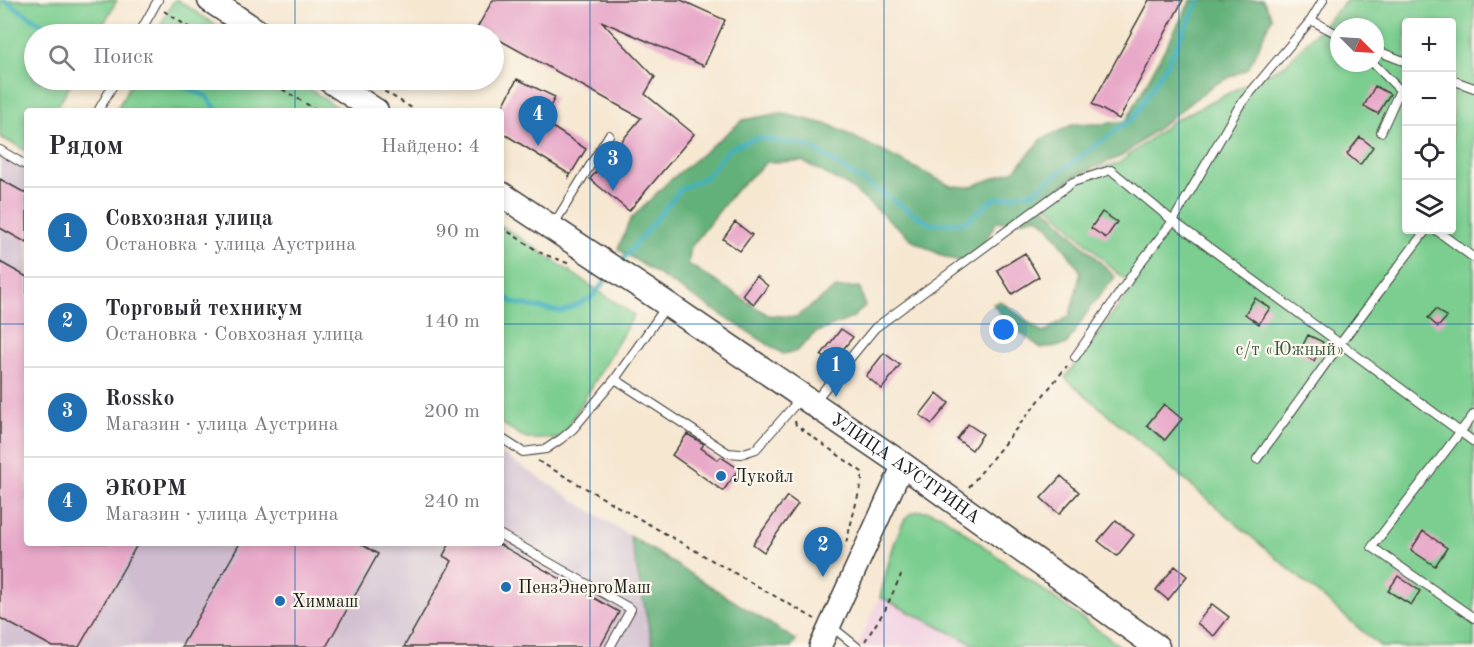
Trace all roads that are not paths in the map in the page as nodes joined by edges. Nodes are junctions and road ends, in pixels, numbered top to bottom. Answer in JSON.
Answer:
{"nodes":[{"id":1,"x":210,"y":0,"type":"edge"},
{"id":2,"x":1323,"y":0,"type":"edge"},
{"id":3,"x":156,"y":2,"type":"edge"},
{"id":4,"x":1311,"y":20,"type":"junction"},
{"id":5,"x":144,"y":24,"type":"edge"},
{"id":6,"x":246,"y":24,"type":"edge"},
{"id":7,"x":1330,"y":30,"type":"edge"},
{"id":8,"x":1384,"y":53,"type":"edge"},
{"id":9,"x":1402,"y":60,"type":"edge"},
{"id":10,"x":1382,"y":72,"type":"edge"},
{"id":11,"x":1456,"y":81,"type":"edge"},
{"id":12,"x":1474,"y":88,"type":"edge"},
{"id":13,"x":110,"y":90,"type":"edge"},
{"id":14,"x":344,"y":90,"type":"edge"},
{"id":15,"x":100,"y":108,"type":"edge"},
{"id":16,"x":371,"y":108,"type":"edge"},
{"id":17,"x":1381,"y":132,"type":"dead end"},
{"id":18,"x":609,"y":135,"type":"dead end"},
{"id":19,"x":0,"y":150,"type":"edge"},
{"id":20,"x":24,"y":164,"type":"edge"},
{"id":21,"x":504,"y":196,"type":"edge"},
{"id":22,"x":1173,"y":221,"type":"junction"},
{"id":23,"x":551,"y":227,"type":"junction"},
{"id":24,"x":1423,"y":234,"type":"edge"},
{"id":25,"x":1441,"y":234,"type":"edge"},
{"id":26,"x":1474,"y":258,"type":"edge"},
{"id":27,"x":667,"y":304,"type":"junction"},
{"id":28,"x":1340,"y":344,"type":"junction"},
{"id":29,"x":1075,"y":357,"type":"road end"},
{"id":30,"x":615,"y":379,"type":"junction"},
{"id":31,"x":802,"y":403,"type":"junction"},
{"id":32,"x":1474,"y":414,"type":"edge"},
{"id":33,"x":1460,"y":432,"type":"junction"},
{"id":34,"x":504,"y":440,"type":"edge"},
{"id":35,"x":1474,"y":442,"type":"edge"},
{"id":36,"x":1257,"y":459,"type":"dead end"},
{"id":37,"x":903,"y":465,"type":"junction"},
{"id":38,"x":504,"y":537,"type":"edge"},
{"id":39,"x":1474,"y":618,"type":"edge"},
{"id":40,"x":823,"y":623,"type":"junction"},
{"id":41,"x":610,"y":647,"type":"edge"},
{"id":42,"x":819,"y":647,"type":"edge"},
{"id":43,"x":859,"y":647,"type":"edge"},
{"id":44,"x":1156,"y":647,"type":"edge"}],
"edges":[{"from":1,"to":6,"type":"main road"},
{"from":2,"to":4,"type":"lane"},
{"from":3,"to":5,"type":"lane"},
{"from":4,"to":7,"type":"lane"},
{"from":4,"to":22,"type":"lane"},
{"from":8,"to":9,"type":"lane"},
{"from":10,"to":17,"type":"lane"},
{"from":11,"to":12,"type":"lane"},
{"from":13,"to":15,"type":"lane"},
{"from":14,"to":16,"type":"main road"},
{"from":18,"to":23,"type":"lane"},
{"from":19,"to":20,"type":"lane"},
{"from":21,"to":23,"type":"main road","name":"УЛИЦА АУСТРИНА"},
{"from":22,"to":28,"type":"lane"},
{"from":22,"to":29,"type":"lane"},
{"from":22,"to":31,"type":"lane"},
{"from":23,"to":27,"type":"main road","name":"УЛИЦА АУСТРИНА"},
{"from":24,"to":28,"type":"lane"},
{"from":25,"to":26,"type":"lane"},
{"from":27,"to":30,"type":"lane"},
{"from":27,"to":31,"type":"main road","name":"УЛИЦА АУСТРИНА"},
{"from":28,"to":33,"type":"lane"},
{"from":28,"to":36,"type":"lane"},
{"from":30,"to":31,"type":"lane"},
{"from":30,"to":34,"type":"lane"},
{"from":31,"to":37,"type":"main road","name":"УЛИЦА АУСТРИНА"},
{"from":32,"to":33,"type":"lane"},
{"from":33,"to":35,"type":"lane"},
{"from":33,"to":39,"type":"lane"},
{"from":37,"to":40,"type":"main road"},
{"from":37,"to":44,"type":"main road","name":"УЛИЦА АУСТРИНА"},
{"from":38,"to":41,"type":"lane"},
{"from":40,"to":42,"type":"main road"},
{"from":40,"to":43,"type":"lane"}]}
